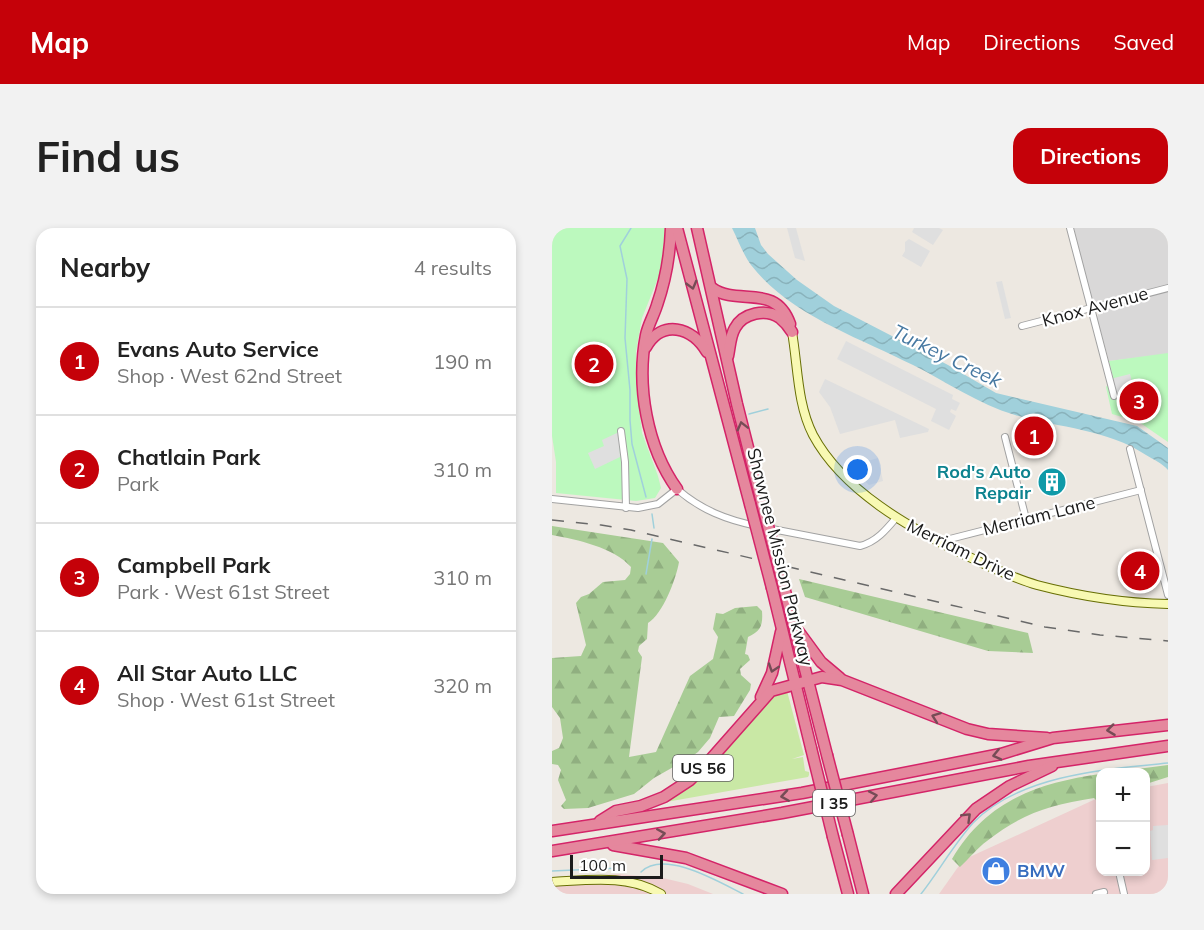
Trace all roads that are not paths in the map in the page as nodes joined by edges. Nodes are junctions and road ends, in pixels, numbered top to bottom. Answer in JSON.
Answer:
{"nodes":[{"id":1,"x":671,"y":228,"type":"edge"},
{"id":2,"x":677,"y":228,"type":"edge"},
{"id":3,"x":697,"y":228,"type":"edge"},
{"id":4,"x":1070,"y":228,"type":"edge"},
{"id":5,"x":712,"y":288,"type":"junction"},
{"id":6,"x":1168,"y":288,"type":"edge"},
{"id":7,"x":1090,"y":308,"type":"junction"},
{"id":8,"x":1022,"y":326,"type":"dead end"},
{"id":9,"x":792,"y":332,"type":"junction"},
{"id":10,"x":643,"y":353,"type":"junction"},
{"id":11,"x":727,"y":362,"type":"junction"},
{"id":12,"x":716,"y":372,"type":"junction"},
{"id":13,"x":1114,"y":396,"type":"dead end"},
{"id":14,"x":621,"y":431,"type":"dead end"},
{"id":15,"x":1005,"y":437,"type":"dead end"},
{"id":16,"x":1130,"y":449,"type":"dead end"},
{"id":17,"x":677,"y":489,"type":"junction"},
{"id":18,"x":1141,"y":490,"type":"junction"},
{"id":19,"x":552,"y":499,"type":"edge"},
{"id":20,"x":626,"y":508,"type":"junction"},
{"id":21,"x":896,"y":518,"type":"junction"},
{"id":22,"x":1026,"y":519,"type":"junction"},
{"id":23,"x":938,"y":542,"type":"junction"},
{"id":24,"x":1168,"y":595,"type":"edge"},
{"id":25,"x":1168,"y":604,"type":"edge"},
{"id":26,"x":794,"y":624,"type":"junction"},
{"id":27,"x":782,"y":629,"type":"junction"},
{"id":28,"x":808,"y":680,"type":"junction"},
{"id":29,"x":842,"y":680,"type":"junction"},
{"id":30,"x":795,"y":683,"type":"junction"},
{"id":31,"x":757,"y":705,"type":"junction"},
{"id":32,"x":1168,"y":725,"type":"edge"},
{"id":33,"x":1053,"y":738,"type":"junction"},
{"id":34,"x":1168,"y":746,"type":"edge"},
{"id":35,"x":1064,"y":760,"type":"junction"},
{"id":36,"x":596,"y":824,"type":"junction"},
{"id":37,"x":552,"y":831,"type":"edge"},
{"id":38,"x":603,"y":843,"type":"junction"},
{"id":39,"x":552,"y":851,"type":"edge"},
{"id":40,"x":1120,"y":876,"type":"edge"},
{"id":41,"x":552,"y":882,"type":"edge"},
{"id":42,"x":899,"y":892,"type":"edge"},
{"id":43,"x":1104,"y":892,"type":"dead end"},
{"id":44,"x":661,"y":894,"type":"edge"},
{"id":45,"x":782,"y":894,"type":"edge"},
{"id":46,"x":848,"y":894,"type":"edge"},
{"id":47,"x":863,"y":894,"type":"edge"},
{"id":48,"x":1096,"y":894,"type":"edge"},
{"id":49,"x":1124,"y":894,"type":"edge"}],
"edges":[{"from":1,"to":10,"type":"highway"},
{"from":2,"to":12,"type":"highway","name":"Shawnee Mission Parkway","one_way":true},
{"from":3,"to":5,"type":"highway","name":"Shawnee Mission Parkway"},
{"from":4,"to":7,"type":"street"},
{"from":5,"to":9,"type":"highway"},
{"from":5,"to":11,"type":"highway","name":"Shawnee Mission Parkway"},
{"from":6,"to":7,"type":"street","name":"Knox Avenue"},
{"from":7,"to":8,"type":"street","name":"Knox Avenue"},
{"from":7,"to":13,"type":"street"},
{"from":9,"to":11,"type":"highway"},
{"from":9,"to":21,"type":"main road","name":"Merriam Drive"},
{"from":10,"to":12,"type":"highway"},
{"from":10,"to":17,"type":"highway"},
{"from":26,"to":11,"type":"highway","name":"Shawnee Mission Parkway","one_way":true,"bridge":true},
{"from":12,"to":27,"type":"highway","name":"Shawnee Mission Parkway","bridge":true},
{"from":14,"to":20,"type":"street"},
{"from":15,"to":22,"type":"street"},
{"from":16,"to":18,"type":"street"},
{"from":17,"to":20,"type":"street"},
{"from":17,"to":21,"type":"street"},
{"from":18,"to":22,"type":"street","name":"Merriam Lane"},
{"from":18,"to":24,"type":"street"},
{"from":19,"to":20,"type":"street"},
{"from":21,"to":23,"type":"main road","name":"Merriam Drive"},
{"from":22,"to":23,"type":"street","name":"Merriam Lane"},
{"from":23,"to":25,"type":"main road","name":"Merriam Drive"},
{"from":26,"to":28,"type":"highway","name":"Shawnee Mission Parkway"},
{"from":26,"to":29,"type":"highway"},
{"from":27,"to":30,"type":"highway","name":"Shawnee Mission Parkway"},
{"from":27,"to":31,"type":"highway","one_way":true},
{"from":28,"to":29,"type":"highway"},
{"from":28,"to":30,"type":"highway","number":"US 56"},
{"from":28,"to":47,"type":"highway","name":"Shawnee Mission Parkway","bridge":true},
{"from":33,"to":29,"type":"highway","one_way":true},
{"from":30,"to":31,"type":"highway","number":"US 56"},
{"from":30,"to":46,"type":"highway","name":"Shawnee Mission Parkway","bridge":true},
{"from":31,"to":36,"type":"highway","number":"US 56"},
{"from":32,"to":33,"type":"highway","number":"I 35","one_way":true},
{"from":33,"to":36,"type":"highway","number":"I 35","one_way":true},
{"from":34,"to":35,"type":"highway","number":"I 35"},
{"from":38,"to":35,"type":"highway","number":"I 35","one_way":true},
{"from":42,"to":35,"type":"highway","one_way":true},
{"from":36,"to":37,"type":"highway","number":"I 35"},
{"from":38,"to":39,"type":"highway","number":"I 35"},
{"from":38,"to":45,"type":"highway"},
{"from":40,"to":49,"type":"street"},
{"from":41,"to":44,"type":"main road"},
{"from":43,"to":48,"type":"street"}]}
